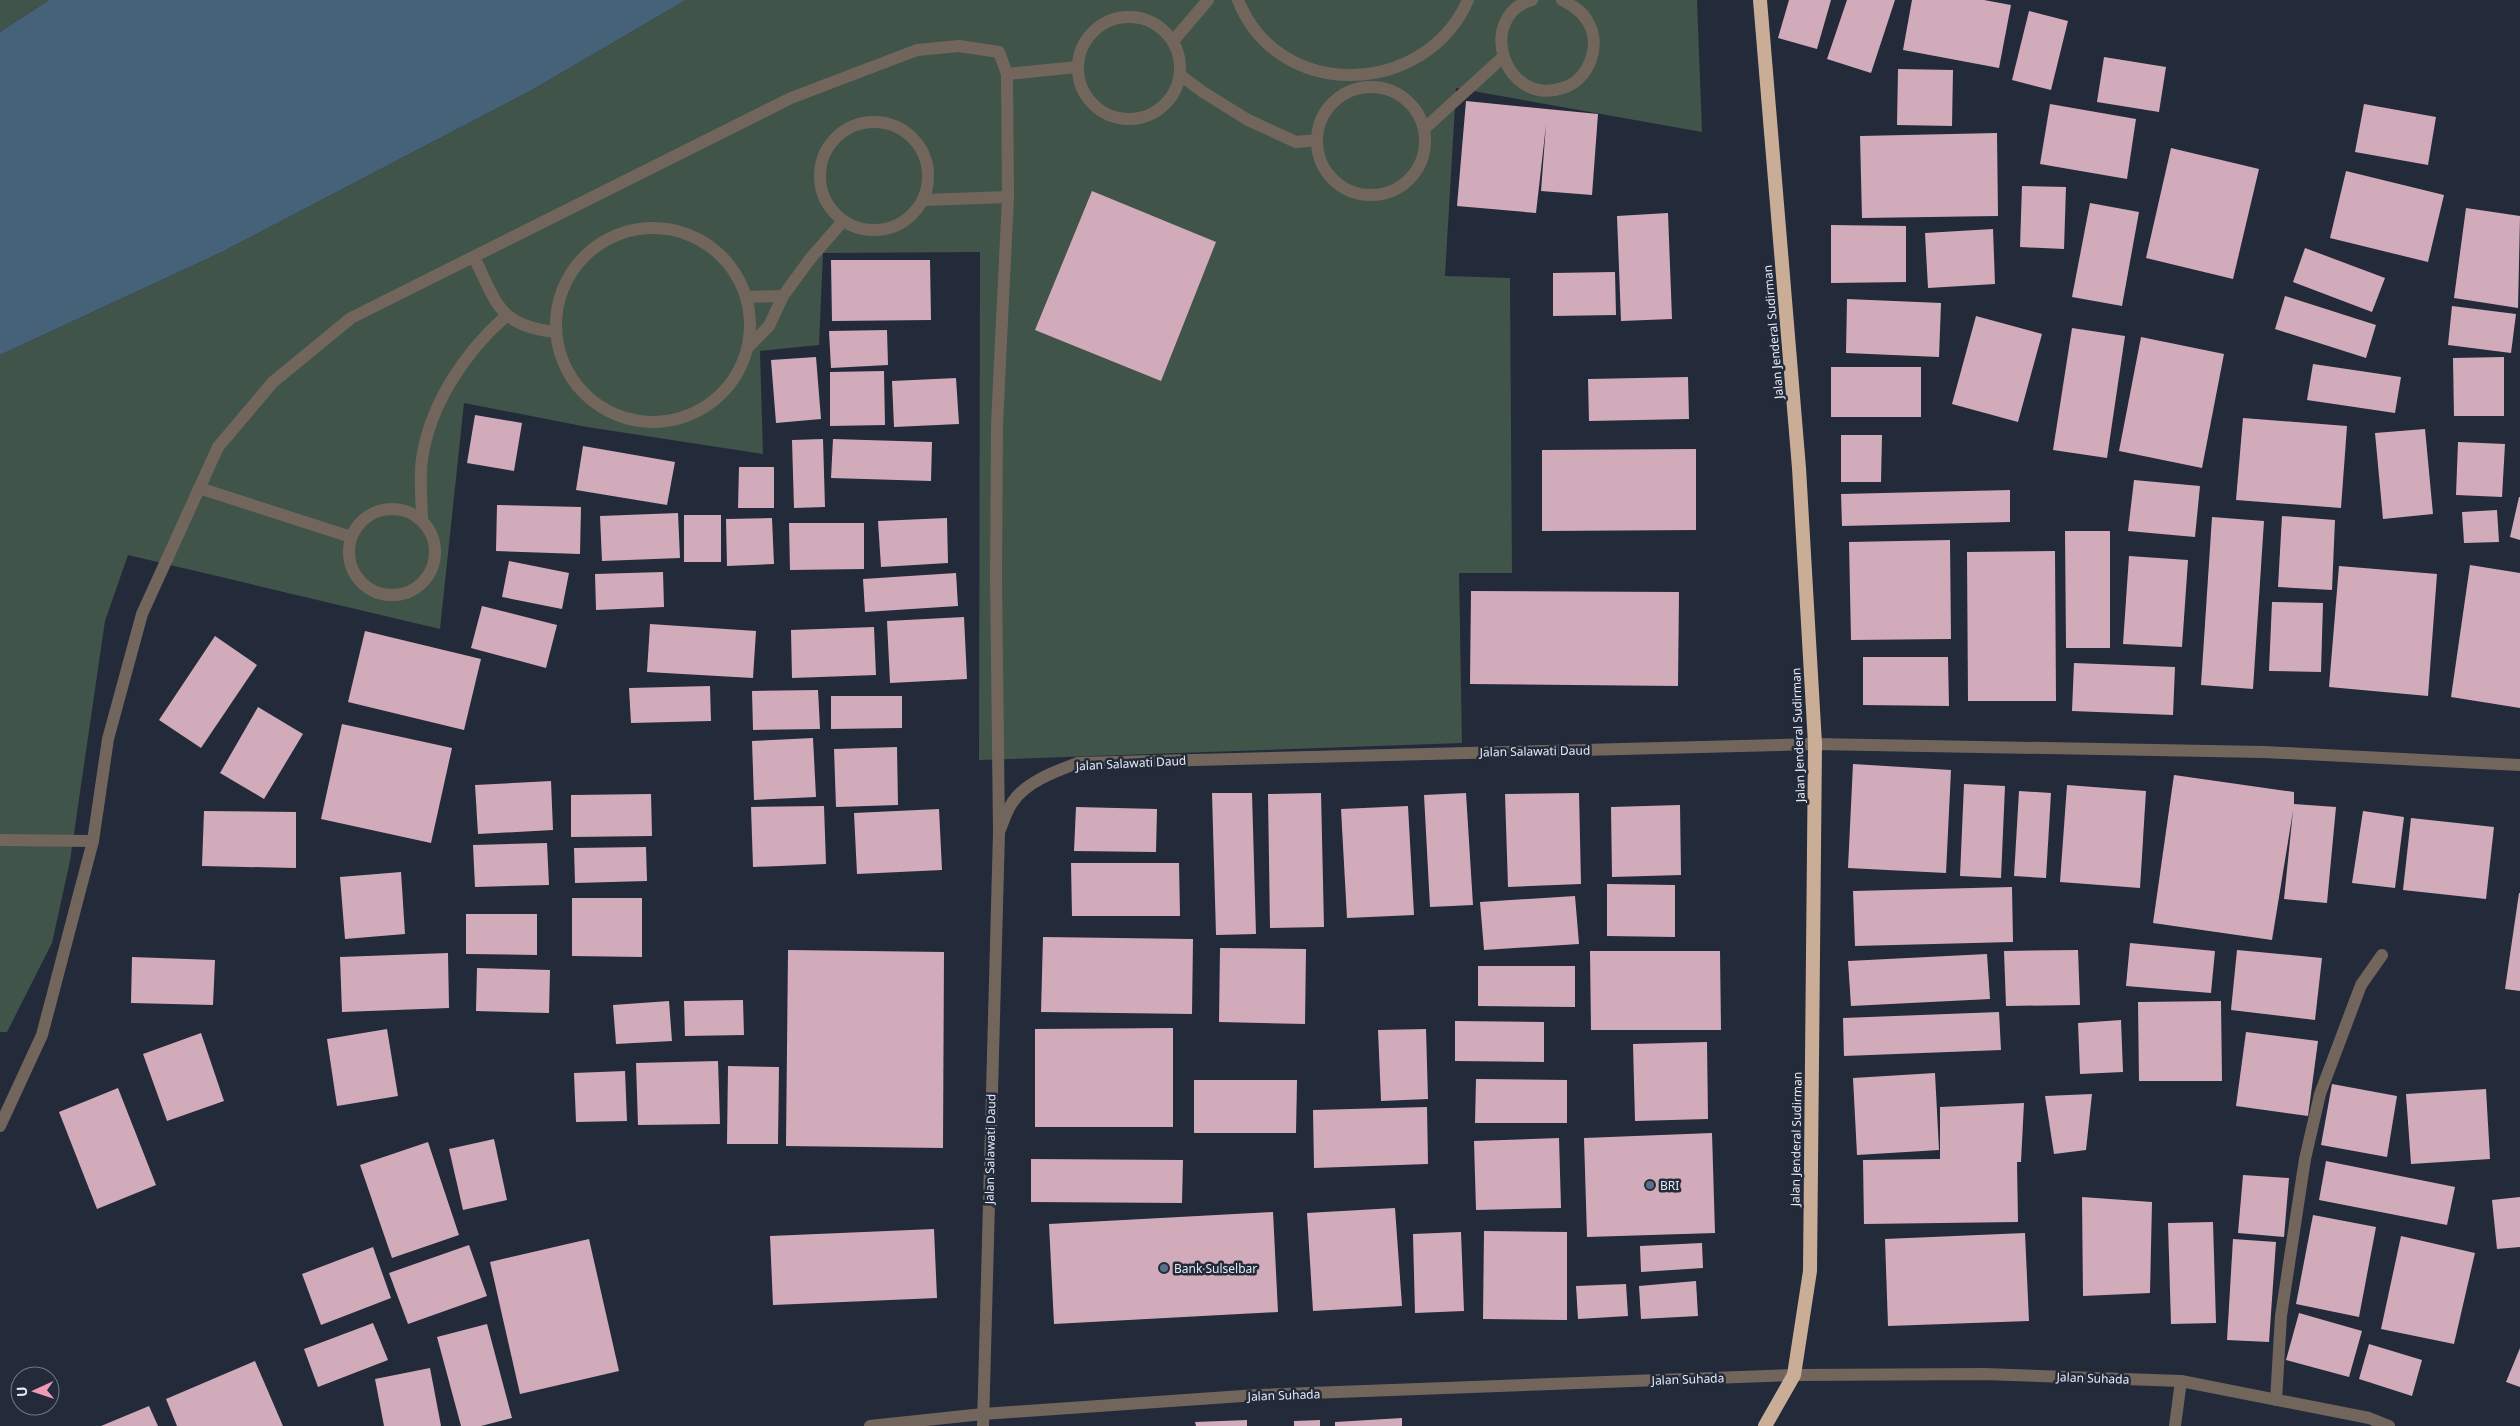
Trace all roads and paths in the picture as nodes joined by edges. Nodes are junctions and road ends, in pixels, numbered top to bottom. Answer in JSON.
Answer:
{"nodes":[{"id":1,"x":1208,"y":0,"type":"edge"},
{"id":2,"x":1238,"y":0,"type":"edge"},
{"id":3,"x":1468,"y":0,"type":"edge"},
{"id":4,"x":1532,"y":0,"type":"edge"},
{"id":5,"x":1562,"y":0,"type":"edge"},
{"id":6,"x":1760,"y":0,"type":"edge"},
{"id":7,"x":1173,"y":41,"type":"junction"},
{"id":8,"x":1503,"y":56,"type":"junction"},
{"id":9,"x":1077,"y":67,"type":"junction"},
{"id":10,"x":1007,"y":74,"type":"junction"},
{"id":11,"x":1180,"y":75,"type":"junction"},
{"id":12,"x":1424,"y":129,"type":"junction"},
{"id":13,"x":1317,"y":140,"type":"junction"},
{"id":14,"x":1008,"y":197,"type":"junction"},
{"id":15,"x":923,"y":200,"type":"junction"},
{"id":16,"x":843,"y":221,"type":"junction"},
{"id":17,"x":474,"y":257,"type":"junction"},
{"id":18,"x":783,"y":296,"type":"junction"},
{"id":19,"x":746,"y":297,"type":"junction"},
{"id":20,"x":506,"y":316,"type":"junction"},
{"id":21,"x":556,"y":332,"type":"junction"},
{"id":22,"x":749,"y":346,"type":"junction"},
{"id":23,"x":200,"y":488,"type":"junction"},
{"id":24,"x":422,"y":521,"type":"junction"},
{"id":25,"x":351,"y":537,"type":"junction"},
{"id":26,"x":1815,"y":744,"type":"junction"},
{"id":27,"x":2520,"y":765,"type":"edge"},
{"id":28,"x":999,"y":832,"type":"junction"},
{"id":29,"x":0,"y":840,"type":"edge"},
{"id":30,"x":93,"y":841,"type":"junction"},
{"id":31,"x":2382,"y":955,"type":"dead end"},
{"id":32,"x":0,"y":1126,"type":"edge"},
{"id":33,"x":1794,"y":1375,"type":"junction"},
{"id":34,"x":2181,"y":1381,"type":"junction"},
{"id":35,"x":2276,"y":1400,"type":"junction"},
{"id":36,"x":983,"y":1420,"type":"edge"},
{"id":37,"x":870,"y":1426,"type":"edge"},
{"id":38,"x":1765,"y":1426,"type":"edge"},
{"id":39,"x":2175,"y":1426,"type":"edge"},
{"id":40,"x":2389,"y":1426,"type":"edge"}],
"edges":[{"from":1,"to":7,"type":"street"},
{"from":2,"to":3,"type":"street"},
{"from":4,"to":8,"type":"street"},
{"from":5,"to":8,"type":"street"},
{"from":6,"to":26,"type":"highway","name":"Jalan Jenderal Sudirman"},
{"from":7,"to":9,"type":"street"},
{"from":7,"to":11,"type":"street"},
{"from":8,"to":12,"type":"street"},
{"from":9,"to":10,"type":"street"},
{"from":9,"to":11,"type":"street"},
{"from":10,"to":14,"type":"street"},
{"from":10,"to":17,"type":"street"},
{"from":11,"to":13,"type":"street"},
{"from":12,"to":13,"type":"street"},
{"from":12,"to":13,"type":"street"},
{"from":14,"to":15,"type":"street"},
{"from":14,"to":28,"type":"street"},
{"from":15,"to":16,"type":"street"},
{"from":15,"to":16,"type":"street"},
{"from":16,"to":18,"type":"street"},
{"from":17,"to":20,"type":"street"},
{"from":17,"to":23,"type":"street"},
{"from":18,"to":19,"type":"street"},
{"from":18,"to":22,"type":"street"},
{"from":19,"to":21,"type":"street"},
{"from":19,"to":22,"type":"street"},
{"from":20,"to":21,"type":"street"},
{"from":20,"to":24,"type":"street"},
{"from":21,"to":22,"type":"street"},
{"from":23,"to":25,"type":"street"},
{"from":23,"to":30,"type":"street"},
{"from":24,"to":25,"type":"street"},
{"from":24,"to":25,"type":"street"},
{"from":26,"to":27,"type":"street","name":"Jalan Salawati Daud"},
{"from":26,"to":28,"type":"street","name":"Jalan Salawati Daud"},
{"from":26,"to":33,"type":"highway","name":"Jalan Jenderal Sudirman"},
{"from":28,"to":36,"type":"street","name":"Jalan Salawati Daud"},
{"from":29,"to":30,"type":"street"},
{"from":30,"to":32,"type":"street"},
{"from":31,"to":35,"type":"street"},
{"from":33,"to":34,"type":"street","name":"Jalan Suhada"},
{"from":33,"to":36,"type":"street","name":"Jalan Suhada"},
{"from":33,"to":38,"type":"highway","name":"Jalan Jenderal Sudirman"},
{"from":34,"to":35,"type":"street","name":"Jalan Suhada"},
{"from":34,"to":39,"type":"street"},
{"from":35,"to":40,"type":"street","name":"Jalan Suhada"},
{"from":36,"to":37,"type":"street","name":"Jalan Suhada"}]}
